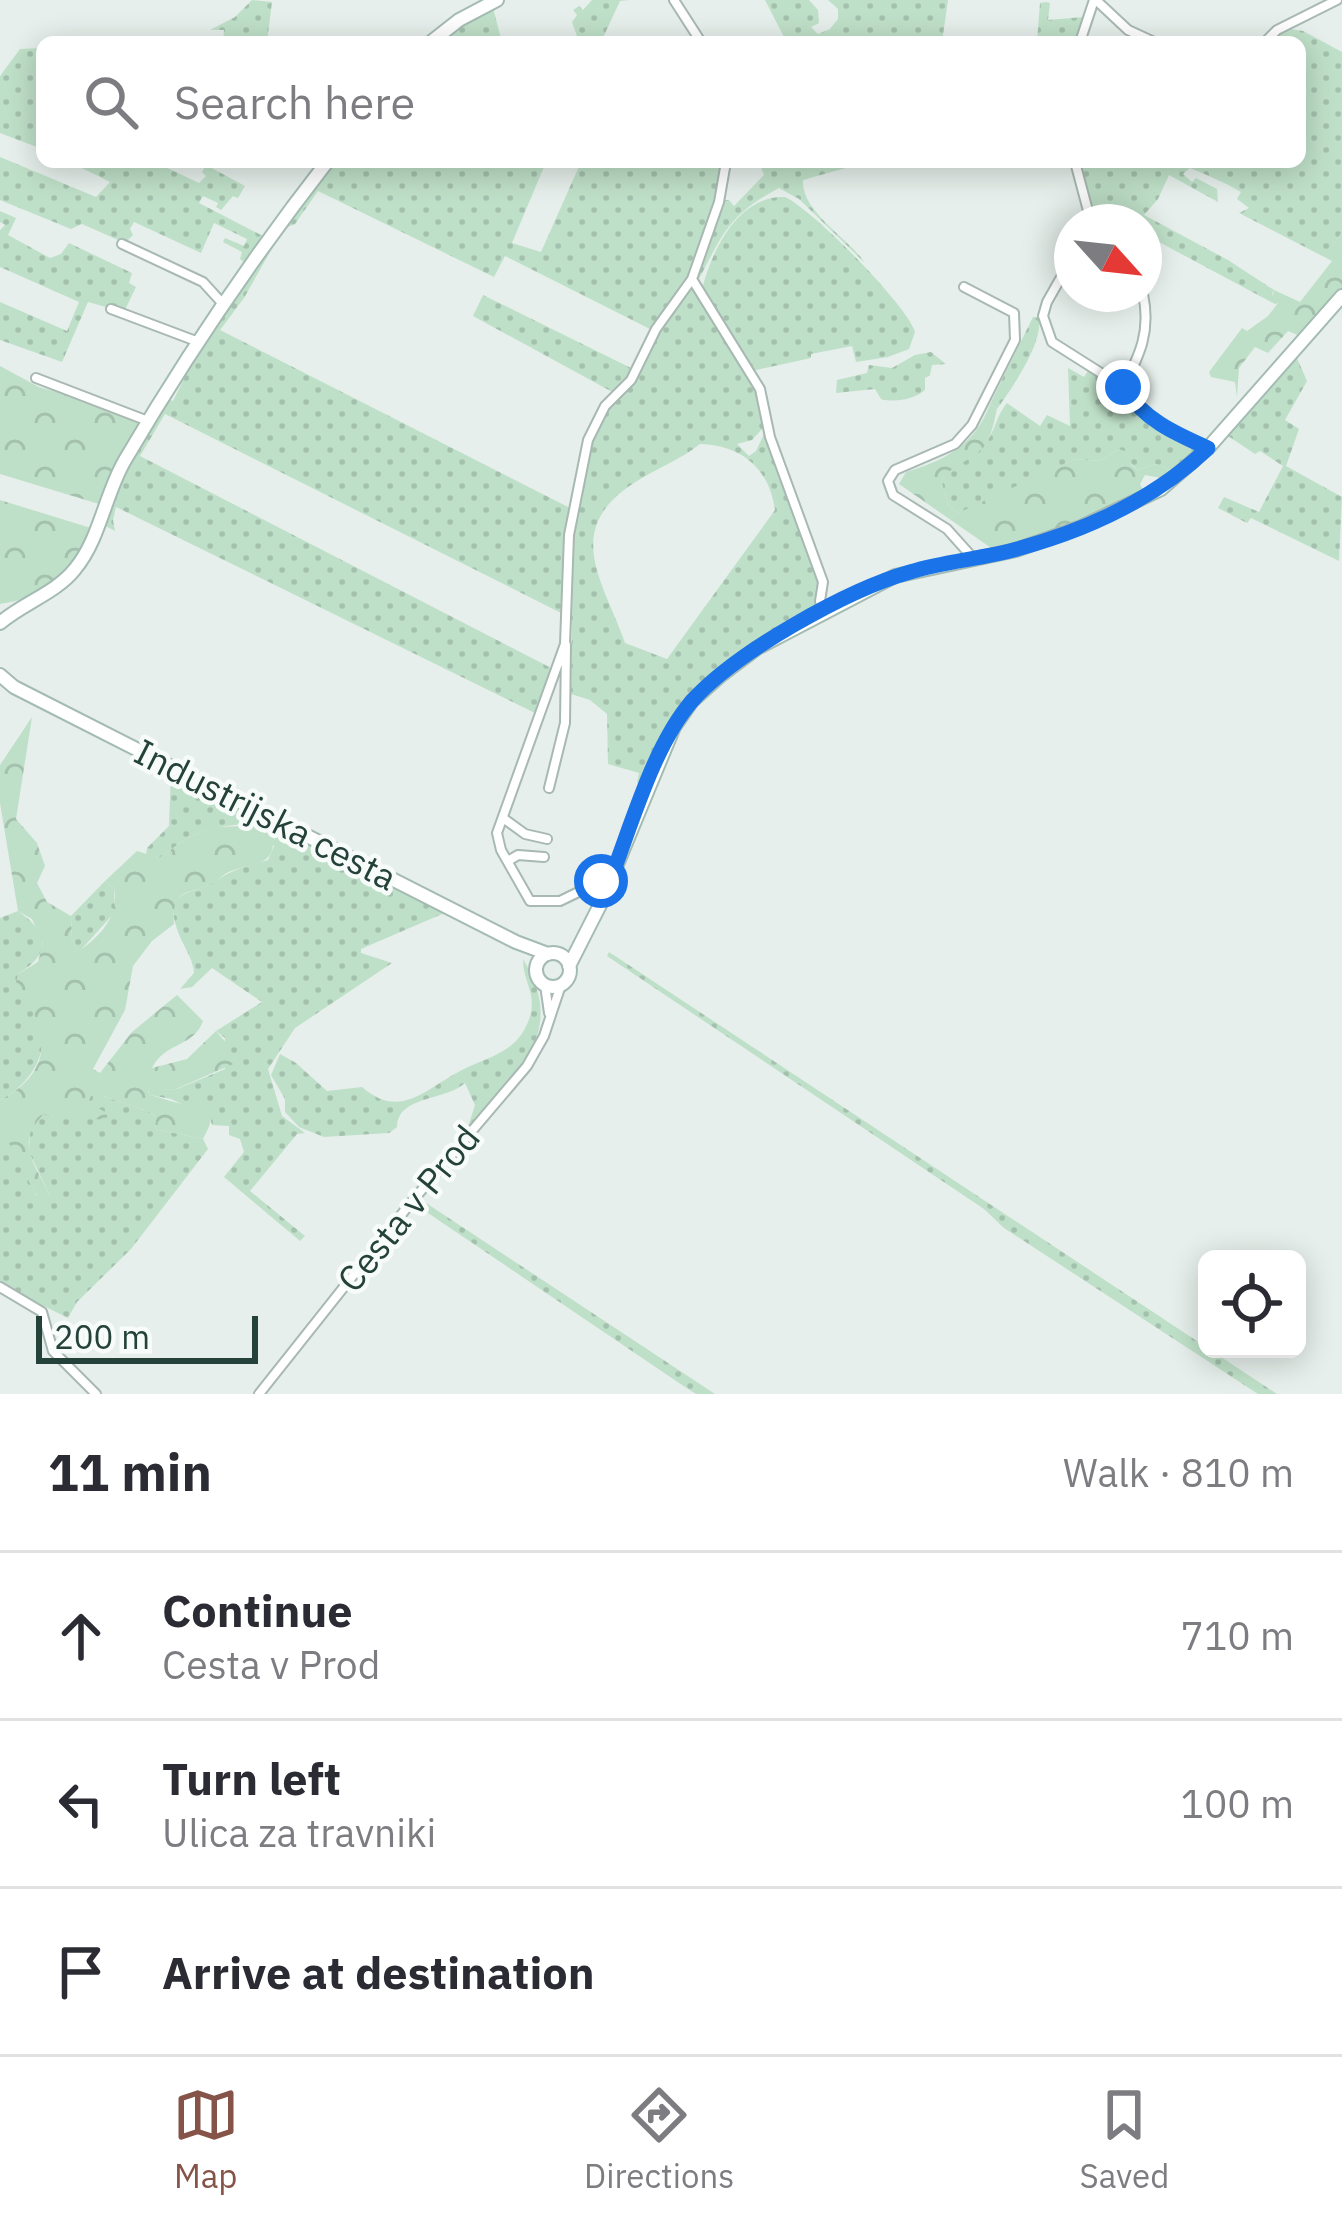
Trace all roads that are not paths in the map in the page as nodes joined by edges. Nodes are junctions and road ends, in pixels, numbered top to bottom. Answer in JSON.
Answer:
{"nodes":[{"id":1,"x":497,"y":0,"type":"edge"},
{"id":2,"x":674,"y":0,"type":"edge"},
{"id":3,"x":1095,"y":0,"type":"edge"},
{"id":4,"x":1337,"y":0,"type":"edge"},
{"id":5,"x":439,"y":36,"type":"edge"},
{"id":6,"x":696,"y":36,"type":"edge"},
{"id":7,"x":1082,"y":36,"type":"edge"},
{"id":8,"x":1141,"y":36,"type":"edge"},
{"id":9,"x":1270,"y":36,"type":"edge"},
{"id":10,"x":323,"y":168,"type":"edge"},
{"id":11,"x":726,"y":168,"type":"edge"},
{"id":12,"x":1077,"y":168,"type":"edge"},
{"id":13,"x":1086,"y":204,"type":"edge"},
{"id":14,"x":122,"y":244,"type":"dead end"},
{"id":15,"x":692,"y":279,"type":"junction"},
{"id":16,"x":964,"y":287,"type":"dead end"},
{"id":17,"x":1054,"y":290,"type":"edge"},
{"id":18,"x":1342,"y":296,"type":"edge"},
{"id":19,"x":223,"y":304,"type":"junction"},
{"id":20,"x":110,"y":309,"type":"dead end"},
{"id":21,"x":1145,"y":312,"type":"edge"},
{"id":22,"x":196,"y":341,"type":"junction"},
{"id":23,"x":36,"y":378,"type":"dead end"},
{"id":24,"x":1123,"y":387,"type":"junction"},
{"id":25,"x":149,"y":422,"type":"junction"},
{"id":26,"x":1208,"y":448,"type":"junction"},
{"id":27,"x":973,"y":558,"type":"junction"},
{"id":28,"x":823,"y":612,"type":"junction"},
{"id":29,"x":0,"y":623,"type":"edge"},
{"id":30,"x":566,"y":644,"type":"junction"},
{"id":31,"x":5,"y":682,"type":"edge"},
{"id":32,"x":549,"y":788,"type":"dead end"},
{"id":33,"x":502,"y":817,"type":"junction"},
{"id":34,"x":534,"y":836,"type":"junction"},
{"id":35,"x":547,"y":839,"type":"dead end"},
{"id":36,"x":544,"y":857,"type":"dead end"},
{"id":37,"x":508,"y":862,"type":"junction"},
{"id":38,"x":609,"y":883,"type":"junction"},
{"id":39,"x":585,"y":934,"type":"junction"},
{"id":40,"x":517,"y":942,"type":"junction"},
{"id":41,"x":553,"y":954,"type":"junction"},
{"id":42,"x":537,"y":965,"type":"junction"},
{"id":43,"x":569,"y":966,"type":"junction"},
{"id":44,"x":545,"y":985,"type":"junction"},
{"id":45,"x":561,"y":985,"type":"junction"},
{"id":46,"x":550,"y":1017,"type":"junction"},
{"id":47,"x":0,"y":1287,"type":"edge"},
{"id":48,"x":97,"y":1394,"type":"edge"},
{"id":49,"x":259,"y":1394,"type":"edge"}],
"edges":[{"from":1,"to":5,"type":"street"},
{"from":2,"to":6,"type":"street"},
{"from":3,"to":7,"type":"street"},
{"from":3,"to":8,"type":"street"},
{"from":4,"to":9,"type":"street"},
{"from":10,"to":19,"type":"street"},
{"from":11,"to":15,"type":"street"},
{"from":12,"to":13,"type":"street"},
{"from":14,"to":19,"type":"street"},
{"from":15,"to":28,"type":"street"},
{"from":15,"to":30,"type":"street"},
{"from":16,"to":27,"type":"street"},
{"from":17,"to":24,"type":"street"},
{"from":18,"to":26,"type":"street"},
{"from":19,"to":22,"type":"street"},
{"from":20,"to":22,"type":"street"},
{"from":21,"to":24,"type":"street"},
{"from":22,"to":25,"type":"street"},
{"from":23,"to":25,"type":"street"},
{"from":24,"to":26,"type":"street"},
{"from":25,"to":29,"type":"street"},
{"from":26,"to":27,"type":"street"},
{"from":27,"to":28,"type":"street"},
{"from":28,"to":38,"type":"street"},
{"from":30,"to":32,"type":"street"},
{"from":30,"to":33,"type":"street"},
{"from":31,"to":40,"type":"street","name":"Industrijska cesta"},
{"from":33,"to":34,"type":"street"},
{"from":33,"to":37,"type":"street"},
{"from":34,"to":35,"type":"street"},
{"from":34,"to":37,"type":"street"},
{"from":36,"to":37,"type":"street"},
{"from":37,"to":38,"type":"street"},
{"from":38,"to":39,"type":"street"},
{"from":39,"to":41,"type":"street"},
{"from":39,"to":43,"type":"street"},
{"from":40,"to":41,"type":"street","name":"Industrijska cesta"},
{"from":40,"to":42,"type":"street","name":"Industrijska cesta"},
{"from":41,"to":42,"type":"street"},
{"from":41,"to":43,"type":"street"},
{"from":42,"to":44,"type":"street"},
{"from":43,"to":45,"type":"street"},
{"from":44,"to":45,"type":"street"},
{"from":44,"to":46,"type":"street"},
{"from":45,"to":46,"type":"street","name":"Cesta v Prod"},
{"from":46,"to":49,"type":"street","name":"Cesta v Prod"},
{"from":47,"to":48,"type":"street"}]}
